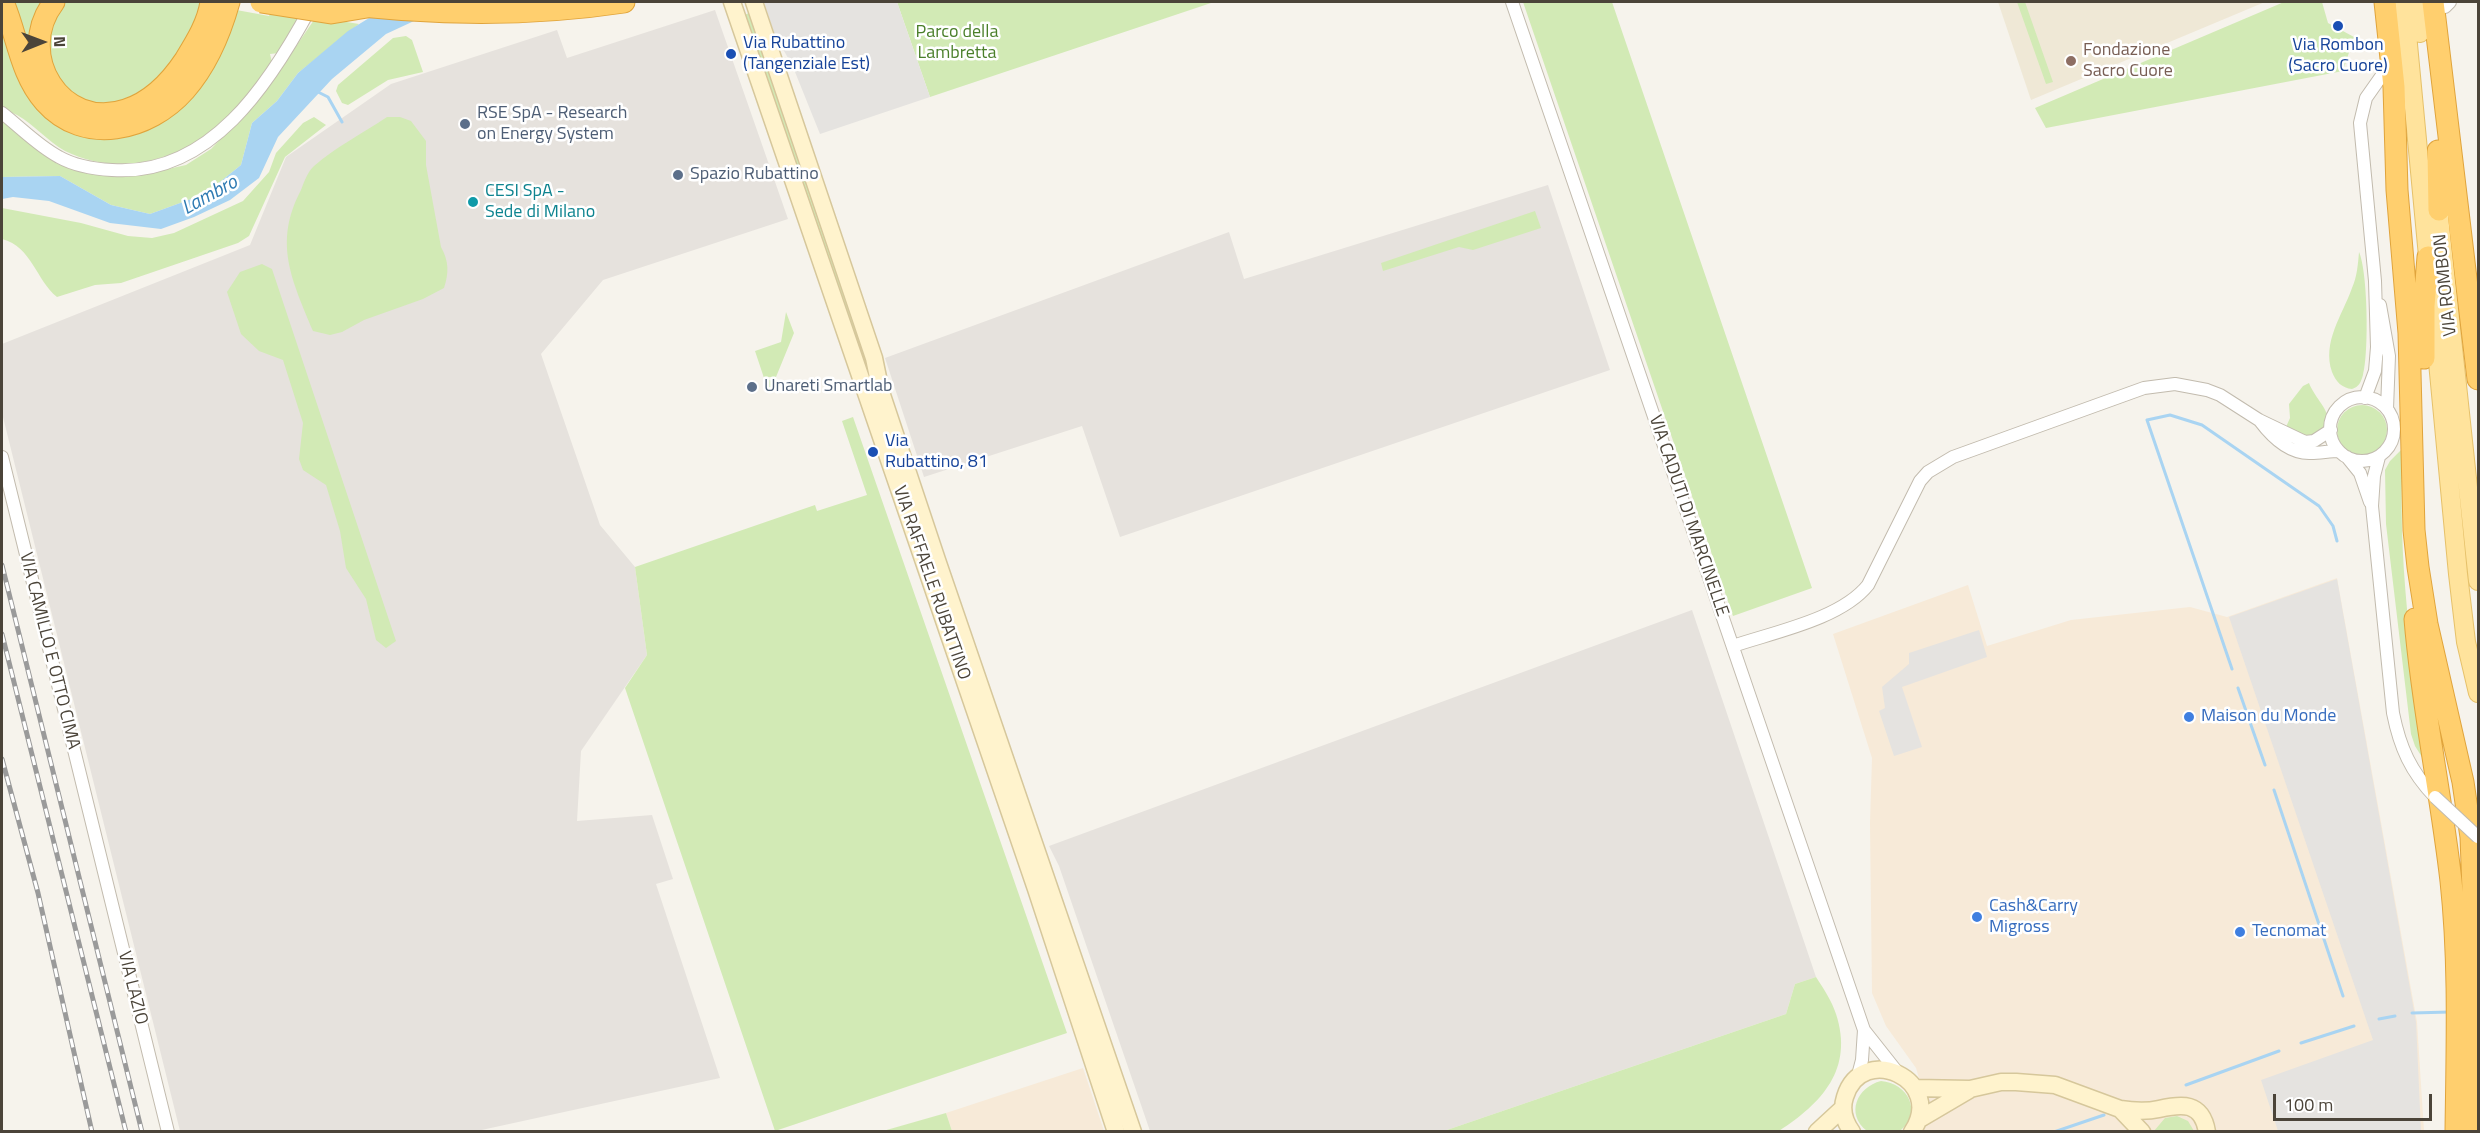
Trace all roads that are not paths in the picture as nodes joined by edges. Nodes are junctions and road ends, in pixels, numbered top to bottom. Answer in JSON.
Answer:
{"nodes":[{"id":1,"x":3,"y":2,"type":"edge"},
{"id":2,"x":54,"y":2,"type":"edge"},
{"id":3,"x":211,"y":2,"type":"edge"},
{"id":4,"x":229,"y":2,"type":"edge"},
{"id":5,"x":261,"y":2,"type":"edge"},
{"id":6,"x":314,"y":2,"type":"edge"},
{"id":7,"x":329,"y":2,"type":"edge"},
{"id":8,"x":624,"y":2,"type":"edge"},
{"id":9,"x":732,"y":2,"type":"edge"},
{"id":10,"x":754,"y":2,"type":"edge"},
{"id":11,"x":1512,"y":2,"type":"edge"},
{"id":12,"x":2385,"y":2,"type":"edge"},
{"id":13,"x":2404,"y":2,"type":"edge"},
{"id":14,"x":2416,"y":2,"type":"edge"},
{"id":15,"x":2443,"y":3,"type":"edge"},
{"id":16,"x":367,"y":7,"type":"junction"},
{"id":17,"x":2435,"y":27,"type":"junction"},
{"id":18,"x":2389,"y":34,"type":"junction"},
{"id":19,"x":2385,"y":71,"type":"dead end"},
{"id":20,"x":2,"y":113,"type":"edge"},
{"id":21,"x":119,"y":120,"type":"junction"},
{"id":22,"x":2431,"y":214,"type":"junction"},
{"id":23,"x":2428,"y":257,"type":"junction"},
{"id":24,"x":2375,"y":280,"type":"junction"},
{"id":25,"x":2478,"y":379,"type":"edge"},
{"id":26,"x":2365,"y":398,"type":"junction"},
{"id":27,"x":2387,"y":410,"type":"junction"},
{"id":28,"x":2259,"y":420,"type":"junction"},
{"id":29,"x":2331,"y":430,"type":"junction"},
{"id":30,"x":2343,"y":454,"type":"junction"},
{"id":31,"x":2,"y":457,"type":"edge"},
{"id":32,"x":2379,"y":457,"type":"junction"},
{"id":33,"x":2413,"y":480,"type":"junction"},
{"id":34,"x":2372,"y":506,"type":"junction"},
{"id":35,"x":2478,"y":574,"type":"edge"},
{"id":36,"x":1733,"y":646,"type":"junction"},
{"id":37,"x":2443,"y":693,"type":"junction"},
{"id":38,"x":2478,"y":693,"type":"edge"},
{"id":39,"x":2478,"y":837,"type":"edge"},
{"id":40,"x":96,"y":845,"type":"joint"},
{"id":41,"x":1864,"y":1030,"type":"junction"},
{"id":42,"x":1898,"y":1073,"type":"junction"},
{"id":43,"x":1857,"y":1078,"type":"junction"},
{"id":44,"x":1915,"y":1088,"type":"junction"},
{"id":45,"x":1970,"y":1089,"type":"junction"},
{"id":46,"x":1843,"y":1108,"type":"junction"},
{"id":47,"x":2120,"y":1109,"type":"junction"},
{"id":48,"x":2159,"y":1109,"type":"junction"},
{"id":49,"x":1915,"y":1126,"type":"edge"},
{"id":50,"x":168,"y":1131,"type":"edge"},
{"id":51,"x":1116,"y":1131,"type":"edge"},
{"id":52,"x":1133,"y":1131,"type":"edge"},
{"id":53,"x":1816,"y":1131,"type":"edge"},
{"id":54,"x":1852,"y":1131,"type":"edge"},
{"id":55,"x":2142,"y":1131,"type":"edge"},
{"id":56,"x":2147,"y":1131,"type":"edge"},
{"id":57,"x":2207,"y":1131,"type":"edge"},
{"id":58,"x":2456,"y":1131,"type":"edge"},
{"id":59,"x":2475,"y":1131,"type":"edge"}],
"edges":[{"from":1,"to":21,"type":"highway"},
{"from":2,"to":21,"type":"highway"},
{"from":3,"to":21,"type":"highway"},
{"from":4,"to":21,"type":"highway"},
{"from":5,"to":16,"type":"highway","bridge":true},
{"from":6,"to":20,"type":"street"},
{"from":7,"to":16,"type":"highway","bridge":true},
{"from":8,"to":16,"type":"highway"},
{"from":9,"to":51,"type":"street","name":"VIA RAFFAELE RUBATTINO"},
{"from":10,"to":52,"type":"street","name":"VIA RAFFAELE RUBATTINO"},
{"from":11,"to":36,"type":"street","name":"VIA CADUTI DI MARCINELLE"},
{"from":12,"to":18,"type":"highway"},
{"from":13,"to":22,"type":"main road","name":"VIA ROMBON"},
{"from":14,"to":22,"type":"main road","name":"VIA ROMBON"},
{"from":15,"to":17,"type":"highway"},
{"from":17,"to":22,"type":"highway"},
{"from":17,"to":25,"type":"highway"},
{"from":18,"to":22,"type":"main road"},
{"from":18,"to":33,"type":"highway"},
{"from":19,"to":24,"type":"street"},
{"from":22,"to":23,"type":"main road","name":"VIA ROMBON"},
{"from":22,"to":35,"type":"main road","name":"VIA ROMBON"},
{"from":23,"to":37,"type":"highway"},
{"from":23,"to":38,"type":"main road","name":"VIA ROMBON"},
{"from":24,"to":26,"type":"street"},
{"from":24,"to":27,"type":"street"},
{"from":26,"to":27,"type":"street"},
{"from":26,"to":29,"type":"street"},
{"from":27,"to":32,"type":"street"},
{"from":28,"to":29,"type":"street"},
{"from":28,"to":30,"type":"street"},
{"from":28,"to":36,"type":"street"},
{"from":29,"to":30,"type":"street"},
{"from":30,"to":32,"type":"street"},
{"from":30,"to":34,"type":"street"},
{"from":31,"to":40,"type":"street","name":"VIA CAMILLO E OTTO CIMA"},
{"from":32,"to":34,"type":"street"},
{"from":33,"to":37,"type":"highway"},
{"from":33,"to":58,"type":"highway"},
{"from":34,"to":39,"type":"street","bridge":true},
{"from":36,"to":41,"type":"street","name":"VIA CADUTI DI MARCINELLE"},
{"from":37,"to":59,"type":"highway"},
{"from":40,"to":50,"type":"street","name":"VIA LAZIO"},
{"from":41,"to":42,"type":"street","name":"VIA CADUTI DI MARCINELLE"},
{"from":41,"to":43,"type":"street","name":"VIA CADUTI DI MARCINELLE"},
{"from":42,"to":43,"type":"street"},
{"from":42,"to":44,"type":"street"},
{"from":43,"to":46,"type":"street"},
{"from":44,"to":45,"type":"street"},
{"from":44,"to":49,"type":"street"},
{"from":45,"to":47,"type":"street"},
{"from":45,"to":49,"type":"street"},
{"from":46,"to":53,"type":"street"},
{"from":46,"to":54,"type":"street"},
{"from":47,"to":48,"type":"street"},
{"from":47,"to":55,"type":"street"},
{"from":48,"to":56,"type":"street"},
{"from":48,"to":57,"type":"street"}]}
